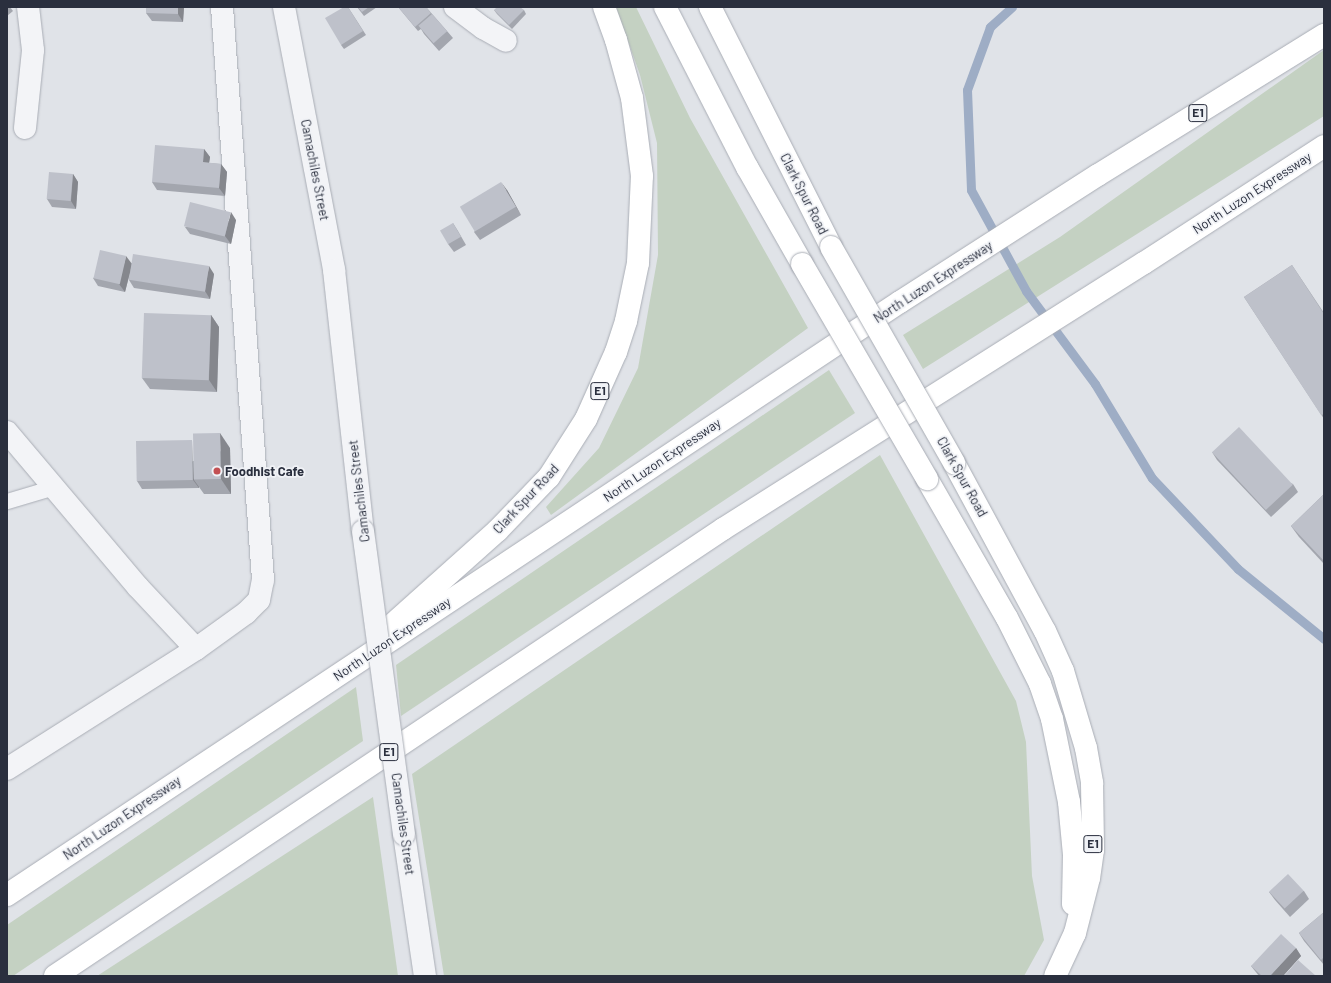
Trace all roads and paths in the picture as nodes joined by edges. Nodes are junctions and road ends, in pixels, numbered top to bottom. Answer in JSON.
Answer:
{"nodes":[{"id":1,"x":28,"y":7,"type":"edge"},
{"id":2,"x":222,"y":7,"type":"edge"},
{"id":3,"x":284,"y":7,"type":"edge"},
{"id":4,"x":455,"y":7,"type":"edge"},
{"id":5,"x":604,"y":7,"type":"edge"},
{"id":6,"x":665,"y":7,"type":"edge"},
{"id":7,"x":710,"y":7,"type":"edge"},
{"id":8,"x":1324,"y":35,"type":"edge"},
{"id":9,"x":506,"y":41,"type":"dead end"},
{"id":10,"x":25,"y":128,"type":"dead end"},
{"id":11,"x":1324,"y":146,"type":"edge"},
{"id":12,"x":7,"y":432,"type":"edge"},
{"id":13,"x":54,"y":487,"type":"junction"},
{"id":14,"x":7,"y":501,"type":"edge"},
{"id":15,"x":196,"y":649,"type":"junction"},
{"id":16,"x":333,"y":679,"type":"junction"},
{"id":17,"x":7,"y":769,"type":"edge"},
{"id":18,"x":7,"y":895,"type":"edge"},
{"id":19,"x":1075,"y":933,"type":"junction"},
{"id":20,"x":55,"y":976,"type":"edge"},
{"id":21,"x":424,"y":976,"type":"edge"},
{"id":22,"x":1055,"y":976,"type":"edge"}],
"edges":[{"from":1,"to":10,"type":"street"},
{"from":2,"to":15,"type":"street"},
{"from":3,"to":21,"type":"street","name":"Camachiles Street","bridge":true},
{"from":4,"to":9,"type":"street"},
{"from":5,"to":16,"type":"highway","name":"Clark Spur Road","number":"E1"},
{"from":6,"to":19,"type":"highway","bridge":true},
{"from":7,"to":19,"type":"highway","name":"Clark Spur Road","number":"E1","bridge":true},
{"from":8,"to":16,"type":"highway","name":"North Luzon Expressway","number":"E1"},
{"from":11,"to":20,"type":"highway","name":"North Luzon Expressway","number":"E1"},
{"from":12,"to":13,"type":"street"},
{"from":13,"to":14,"type":"lane"},
{"from":13,"to":15,"type":"street"},
{"from":15,"to":17,"type":"street"},
{"from":16,"to":18,"type":"highway","name":"North Luzon Expressway","number":"E1"},
{"from":19,"to":22,"type":"highway","name":"Clark Spur Road","number":"E1"}]}
